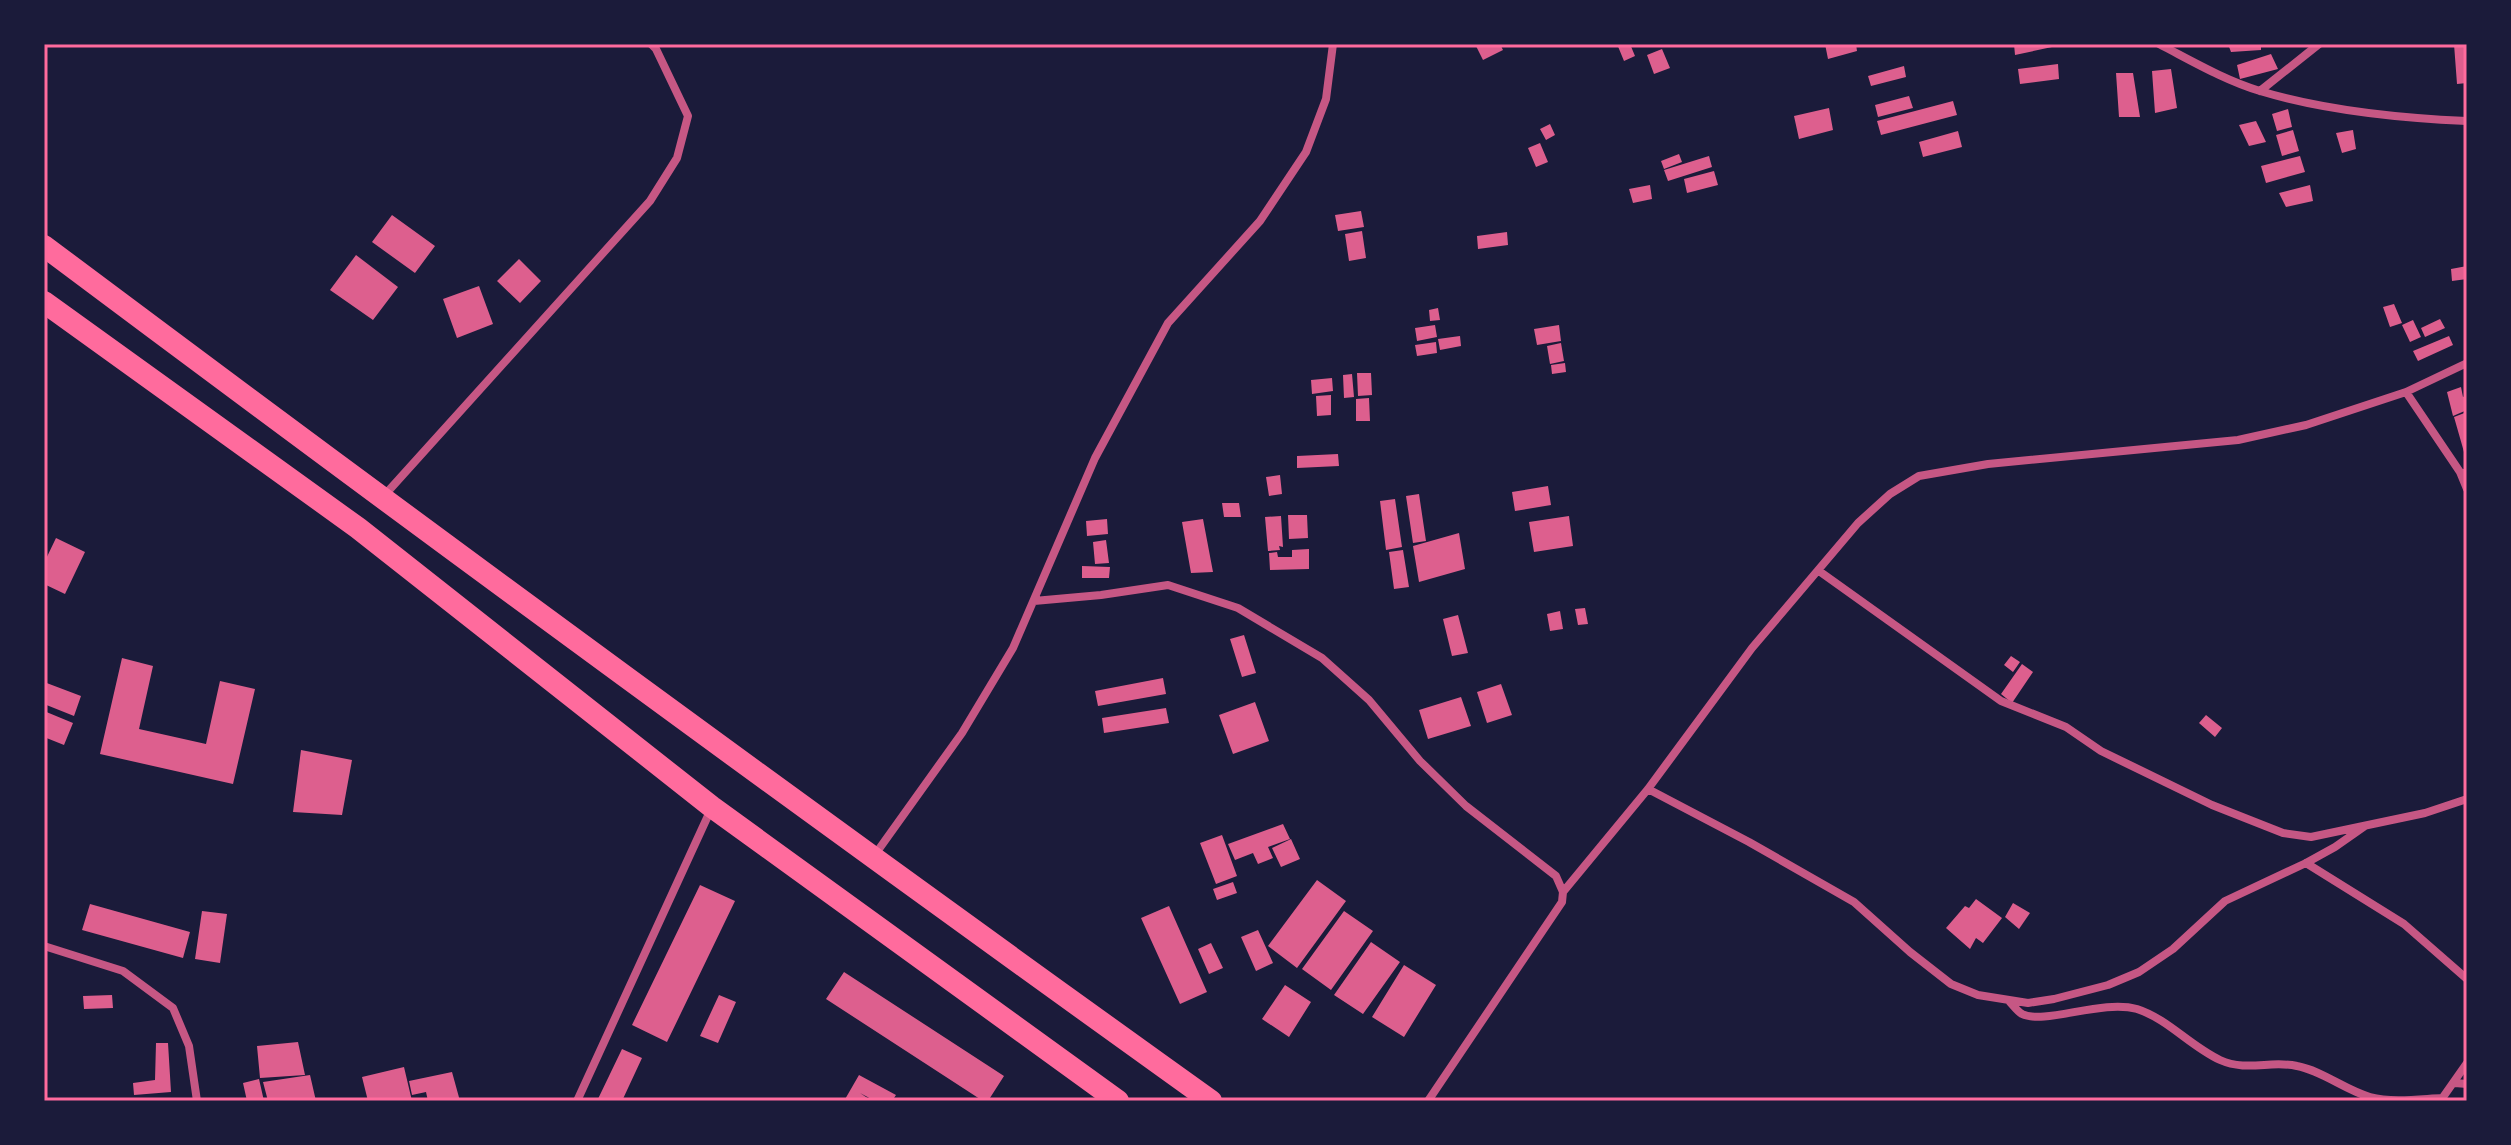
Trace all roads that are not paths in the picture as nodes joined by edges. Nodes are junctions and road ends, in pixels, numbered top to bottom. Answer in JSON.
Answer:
{"nodes":[{"id":1,"x":651,"y":44,"type":"edge"},
{"id":2,"x":1333,"y":44,"type":"edge"},
{"id":3,"x":2159,"y":44,"type":"edge"},
{"id":4,"x":2319,"y":44,"type":"edge"},
{"id":5,"x":2260,"y":91,"type":"junction"},
{"id":6,"x":2467,"y":121,"type":"edge"},
{"id":7,"x":44,"y":246,"type":"edge"},
{"id":8,"x":44,"y":302,"type":"edge"},
{"id":9,"x":2467,"y":363,"type":"edge"},
{"id":10,"x":2406,"y":392,"type":"junction"},
{"id":11,"x":2464,"y":473,"type":"edge"},
{"id":12,"x":2467,"y":489,"type":"edge"},
{"id":13,"x":381,"y":499,"type":"junction"},
{"id":14,"x":1819,"y":571,"type":"junction"},
{"id":15,"x":1034,"y":601,"type":"junction"},
{"id":16,"x":1648,"y":789,"type":"junction"},
{"id":17,"x":2467,"y":799,"type":"edge"},
{"id":18,"x":712,"y":807,"type":"junction"},
{"id":19,"x":2365,"y":826,"type":"junction"},
{"id":20,"x":874,"y":857,"type":"junction"},
{"id":21,"x":2306,"y":863,"type":"junction"},
{"id":22,"x":1563,"y":892,"type":"junction"},
{"id":23,"x":44,"y":946,"type":"edge"},
{"id":24,"x":2467,"y":979,"type":"edge"},
{"id":25,"x":2009,"y":1001,"type":"junction"},
{"id":26,"x":2467,"y":1063,"type":"edge"},
{"id":27,"x":2455,"y":1083,"type":"junction"},
{"id":28,"x":2467,"y":1084,"type":"edge"},
{"id":29,"x":2442,"y":1100,"type":"edge"},
{"id":30,"x":197,"y":1101,"type":"edge"},
{"id":31,"x":577,"y":1101,"type":"edge"},
{"id":32,"x":1118,"y":1101,"type":"edge"},
{"id":33,"x":1211,"y":1101,"type":"edge"},
{"id":34,"x":1428,"y":1101,"type":"edge"}],
"edges":[{"from":1,"to":13,"type":"street"},
{"from":2,"to":15,"type":"street"},
{"from":3,"to":5,"type":"street"},
{"from":4,"to":5,"type":"street"},
{"from":5,"to":6,"type":"street"},
{"from":7,"to":13,"type":"highway"},
{"from":8,"to":18,"type":"highway"},
{"from":9,"to":10,"type":"street"},
{"from":10,"to":11,"type":"street"},
{"from":10,"to":14,"type":"street"},
{"from":11,"to":12,"type":"street"},
{"from":13,"to":20,"type":"highway"},
{"from":14,"to":16,"type":"street"},
{"from":14,"to":19,"type":"street"},
{"from":15,"to":20,"type":"street"},
{"from":15,"to":22,"type":"street"},
{"from":16,"to":22,"type":"street"},
{"from":16,"to":25,"type":"street"},
{"from":17,"to":19,"type":"street"},
{"from":18,"to":31,"type":"street"},
{"from":18,"to":32,"type":"highway"},
{"from":19,"to":21,"type":"street"},
{"from":20,"to":33,"type":"highway"},
{"from":21,"to":24,"type":"street"},
{"from":21,"to":25,"type":"street"},
{"from":22,"to":34,"type":"street"},
{"from":23,"to":30,"type":"street"},
{"from":25,"to":29,"type":"street"},
{"from":26,"to":27,"type":"street"},
{"from":27,"to":28,"type":"street"},
{"from":27,"to":29,"type":"street"}]}
